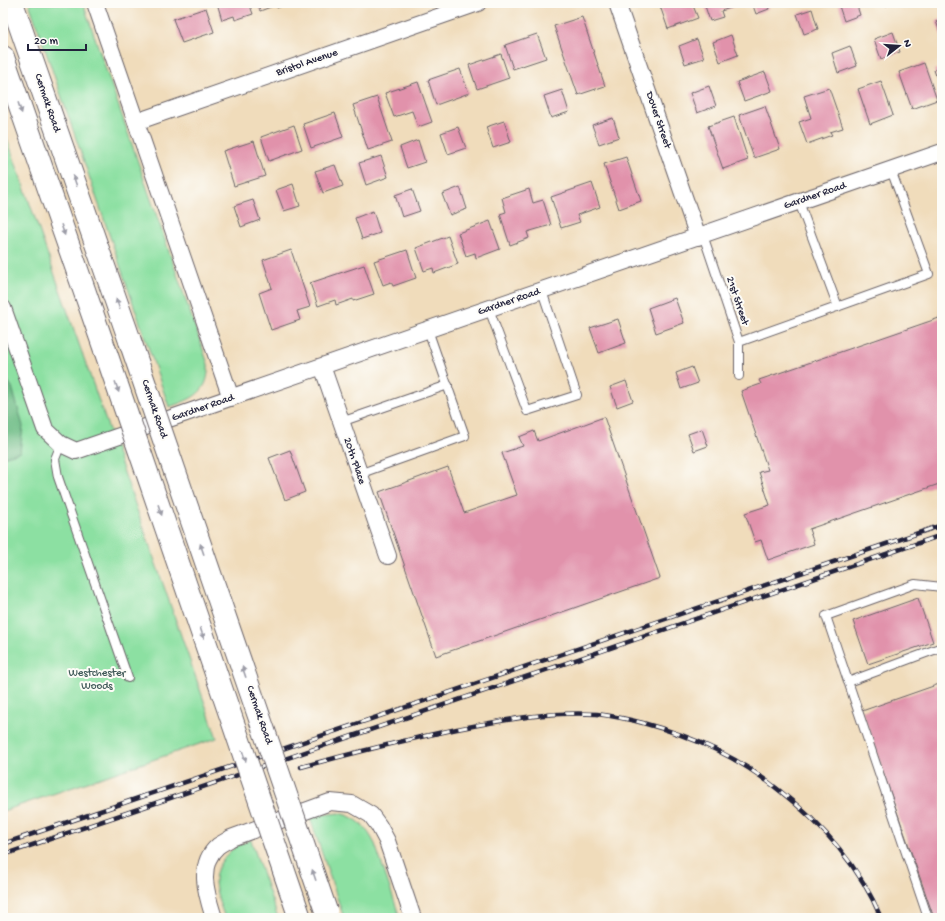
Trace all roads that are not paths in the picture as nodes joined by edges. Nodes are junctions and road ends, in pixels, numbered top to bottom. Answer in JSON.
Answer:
{"nodes":[{"id":1,"x":12,"y":3,"type":"edge"},
{"id":2,"x":95,"y":3,"type":"edge"},
{"id":3,"x":478,"y":3,"type":"edge"},
{"id":4,"x":617,"y":3,"type":"edge"},
{"id":5,"x":3,"y":58,"type":"edge"},
{"id":6,"x":136,"y":122,"type":"junction"},
{"id":7,"x":942,"y":152,"type":"edge"},
{"id":8,"x":891,"y":170,"type":"junction"},
{"id":9,"x":799,"y":202,"type":"junction"},
{"id":10,"x":701,"y":236,"type":"junction"},
{"id":11,"x":542,"y":291,"type":"junction"},
{"id":12,"x":838,"y":306,"type":"junction"},
{"id":13,"x":3,"y":308,"type":"edge"},
{"id":14,"x":489,"y":309,"type":"junction"},
{"id":15,"x":428,"y":330,"type":"junction"},
{"id":16,"x":739,"y":342,"type":"junction"},
{"id":17,"x":322,"y":366,"type":"junction"},
{"id":18,"x":739,"y":376,"type":"dead end"},
{"id":19,"x":448,"y":385,"type":"junction"},
{"id":20,"x":231,"y":398,"type":"junction"},
{"id":21,"x":341,"y":422,"type":"junction"},
{"id":22,"x":61,"y":444,"type":"junction"},
{"id":23,"x":359,"y":474,"type":"junction"},
{"id":24,"x":388,"y":556,"type":"dead end"},
{"id":25,"x":942,"y":587,"type":"edge"},
{"id":26,"x":942,"y":647,"type":"edge"},
{"id":27,"x":128,"y":678,"type":"dead end"},
{"id":28,"x":848,"y":682,"type":"junction"},
{"id":29,"x":328,"y":915,"type":"edge"},
{"id":30,"x":214,"y":918,"type":"edge"},
{"id":31,"x":300,"y":918,"type":"edge"},
{"id":32,"x":413,"y":918,"type":"edge"},
{"id":33,"x":928,"y":918,"type":"edge"}],
"edges":[{"from":29,"to":1,"type":"main road","name":"Cermak Road","one_way":true,"bridge":true},
{"from":2,"to":6,"type":"street"},
{"from":3,"to":6,"type":"street","name":"Bristol Avenue"},
{"from":4,"to":10,"type":"street","name":"Dover Street"},
{"from":5,"to":31,"type":"main road","one_way":true,"bridge":true},
{"from":6,"to":20,"type":"street"},
{"from":7,"to":8,"type":"street","name":"Gardner Road"},
{"from":8,"to":9,"type":"street","name":"Gardner Road"},
{"from":8,"to":12,"type":"lane"},
{"from":9,"to":10,"type":"street","name":"Gardner Road"},
{"from":9,"to":12,"type":"lane"},
{"from":10,"to":11,"type":"street","name":"Gardner Road"},
{"from":10,"to":16,"type":"lane","name":"21st Street"},
{"from":11,"to":14,"type":"street","name":"Gardner Road"},
{"from":11,"to":14,"type":"lane"},
{"from":12,"to":16,"type":"lane"},
{"from":13,"to":22,"type":"street"},
{"from":14,"to":15,"type":"street","name":"Gardner Road"},
{"from":15,"to":17,"type":"street","name":"Gardner Road"},
{"from":15,"to":19,"type":"lane"},
{"from":16,"to":18,"type":"lane","name":"21st Street"},
{"from":17,"to":20,"type":"street","name":"Gardner Road"},
{"from":17,"to":21,"type":"street","name":"20th Place"},
{"from":19,"to":21,"type":"lane"},
{"from":19,"to":23,"type":"lane"},
{"from":20,"to":22,"type":"street","name":"Gardner Road"},
{"from":21,"to":23,"type":"street","name":"20th Place"},
{"from":22,"to":27,"type":"lane"},
{"from":23,"to":24,"type":"street","name":"20th Place"},
{"from":25,"to":28,"type":"lane"},
{"from":26,"to":28,"type":"lane"},
{"from":28,"to":33,"type":"lane"},
{"from":30,"to":32,"type":"street"}]}
